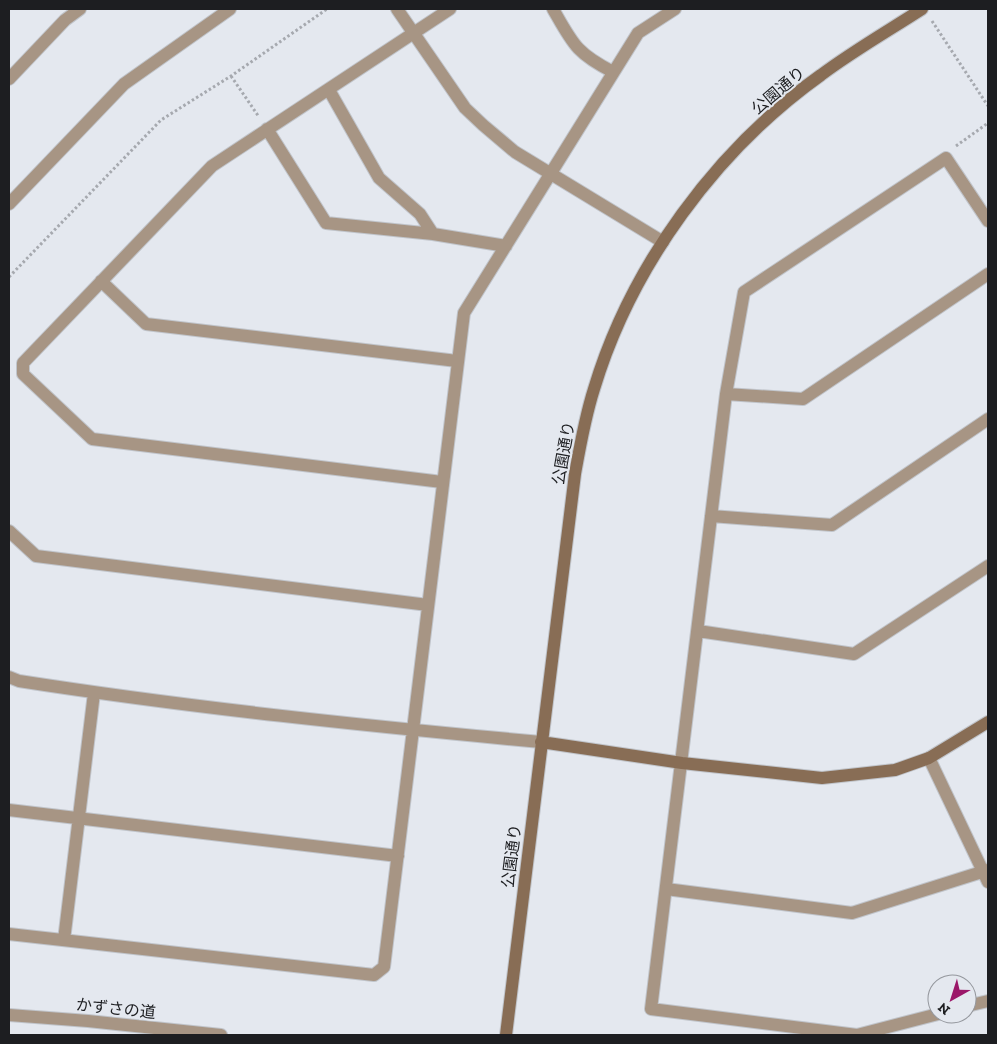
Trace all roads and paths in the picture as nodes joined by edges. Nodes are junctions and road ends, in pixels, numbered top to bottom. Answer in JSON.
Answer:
{"nodes":[{"id":1,"x":80,"y":9,"type":"edge"},
{"id":2,"x":230,"y":9,"type":"edge"},
{"id":3,"x":327,"y":9,"type":"edge"},
{"id":4,"x":397,"y":9,"type":"edge"},
{"id":5,"x":450,"y":9,"type":"edge"},
{"id":6,"x":553,"y":9,"type":"edge"},
{"id":7,"x":675,"y":9,"type":"edge"},
{"id":8,"x":925,"y":13,"type":"edge"},
{"id":9,"x":413,"y":33,"type":"junction"},
{"id":10,"x":613,"y":72,"type":"junction"},
{"id":11,"x":231,"y":76,"type":"junction"},
{"id":12,"x":9,"y":79,"type":"edge"},
{"id":13,"x":329,"y":90,"type":"junction"},
{"id":14,"x":988,"y":106,"type":"edge"},
{"id":15,"x":988,"y":124,"type":"edge"},
{"id":16,"x":267,"y":129,"type":"junction"},
{"id":17,"x":946,"y":158,"type":"junction"},
{"id":18,"x":550,"y":173,"type":"junction"},
{"id":19,"x":9,"y":204,"type":"edge"},
{"id":20,"x":988,"y":221,"type":"edge"},
{"id":21,"x":433,"y":234,"type":"junction"},
{"id":22,"x":663,"y":242,"type":"junction"},
{"id":23,"x":506,"y":246,"type":"junction"},
{"id":24,"x":988,"y":274,"type":"edge"},
{"id":25,"x":9,"y":277,"type":"edge"},
{"id":26,"x":101,"y":281,"type":"junction"},
{"id":27,"x":457,"y":361,"type":"junction"},
{"id":28,"x":726,"y":394,"type":"junction"},
{"id":29,"x":988,"y":419,"type":"edge"},
{"id":30,"x":442,"y":482,"type":"junction"},
{"id":31,"x":711,"y":516,"type":"junction"},
{"id":32,"x":9,"y":531,"type":"edge"},
{"id":33,"x":988,"y":566,"type":"edge"},
{"id":34,"x":428,"y":605,"type":"junction"},
{"id":35,"x":698,"y":631,"type":"junction"},
{"id":36,"x":9,"y":677,"type":"edge"},
{"id":37,"x":94,"y":693,"type":"junction"},
{"id":38,"x":988,"y":722,"type":"edge"},
{"id":39,"x":414,"y":731,"type":"junction"},
{"id":40,"x":541,"y":742,"type":"junction"},
{"id":41,"x":929,"y":758,"type":"junction"},
{"id":42,"x":682,"y":763,"type":"junction"},
{"id":43,"x":9,"y":810,"type":"edge"},
{"id":44,"x":79,"y":819,"type":"junction"},
{"id":45,"x":398,"y":856,"type":"junction"},
{"id":46,"x":987,"y":875,"type":"edge"},
{"id":47,"x":666,"y":888,"type":"junction"},
{"id":48,"x":9,"y":934,"type":"edge"},
{"id":49,"x":64,"y":940,"type":"junction"},
{"id":50,"x":9,"y":1015,"type":"edge"},
{"id":51,"x":927,"y":1017,"type":"edge"},
{"id":52,"x":221,"y":1035,"type":"edge"},
{"id":53,"x":506,"y":1035,"type":"edge"}],
"edges":[{"from":1,"to":12,"type":"street"},
{"from":2,"to":19,"type":"street"},
{"from":3,"to":11,"type":"path"},
{"from":4,"to":9,"type":"street"},
{"from":5,"to":9,"type":"street"},
{"from":6,"to":10,"type":"street"},
{"from":7,"to":10,"type":"street"},
{"from":8,"to":14,"type":"path"},
{"from":8,"to":22,"type":"street","name":"公園通り"},
{"from":9,"to":13,"type":"street"},
{"from":9,"to":18,"type":"street"},
{"from":10,"to":18,"type":"street"},
{"from":11,"to":16,"type":"path"},
{"from":11,"to":25,"type":"path"},
{"from":13,"to":16,"type":"street"},
{"from":13,"to":21,"type":"street"},
{"from":15,"to":17,"type":"path"},
{"from":16,"to":21,"type":"street"},
{"from":16,"to":26,"type":"street"},
{"from":17,"to":20,"type":"street"},
{"from":17,"to":28,"type":"street"},
{"from":18,"to":22,"type":"street"},
{"from":18,"to":23,"type":"street"},
{"from":21,"to":23,"type":"street"},
{"from":22,"to":40,"type":"street","name":"公園通り"},
{"from":23,"to":27,"type":"street"},
{"from":24,"to":28,"type":"street"},
{"from":26,"to":27,"type":"street"},
{"from":26,"to":30,"type":"street"},
{"from":27,"to":30,"type":"street"},
{"from":28,"to":31,"type":"street"},
{"from":29,"to":31,"type":"street"},
{"from":30,"to":34,"type":"street"},
{"from":31,"to":35,"type":"street"},
{"from":32,"to":34,"type":"street"},
{"from":33,"to":35,"type":"street"},
{"from":34,"to":39,"type":"street"},
{"from":35,"to":42,"type":"street"},
{"from":36,"to":37,"type":"street"},
{"from":37,"to":39,"type":"street"},
{"from":37,"to":44,"type":"street"},
{"from":38,"to":41,"type":"street"},
{"from":39,"to":40,"type":"street"},
{"from":39,"to":45,"type":"street"},
{"from":40,"to":42,"type":"street"},
{"from":40,"to":53,"type":"street","name":"公園通り"},
{"from":41,"to":42,"type":"street"},
{"from":41,"to":46,"type":"street"},
{"from":42,"to":47,"type":"street"},
{"from":43,"to":44,"type":"street"},
{"from":44,"to":45,"type":"street"},
{"from":44,"to":49,"type":"street"},
{"from":45,"to":49,"type":"street"},
{"from":46,"to":47,"type":"street"},
{"from":47,"to":51,"type":"street"},
{"from":48,"to":49,"type":"street"},
{"from":50,"to":52,"type":"street","name":"かずさの道"}]}
